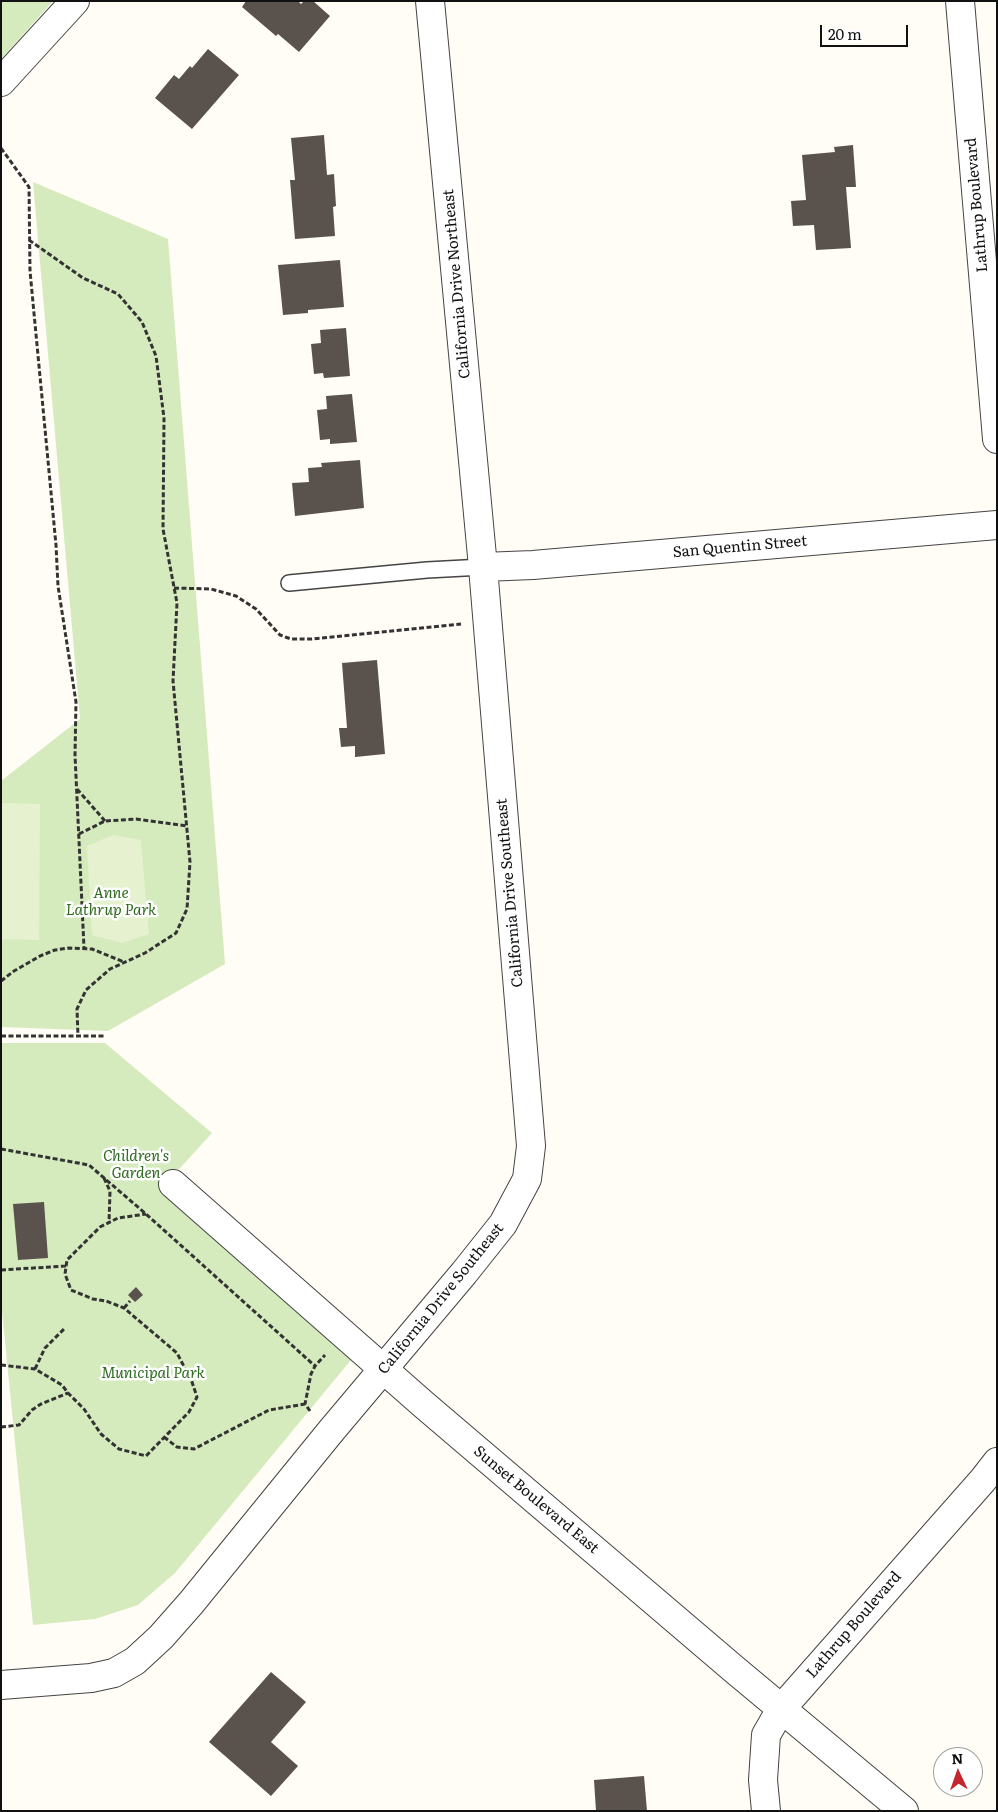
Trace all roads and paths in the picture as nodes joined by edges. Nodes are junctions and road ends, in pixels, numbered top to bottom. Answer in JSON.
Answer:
{"nodes":[{"id":1,"x":75,"y":1,"type":"edge"},
{"id":2,"x":430,"y":1,"type":"edge"},
{"id":3,"x":960,"y":1,"type":"edge"},
{"id":4,"x":1,"y":82,"type":"edge"},
{"id":5,"x":1,"y":148,"type":"edge"},
{"id":6,"x":30,"y":240,"type":"junction"},
{"id":7,"x":997,"y":439,"type":"edge"},
{"id":8,"x":997,"y":525,"type":"edge"},
{"id":9,"x":483,"y":568,"type":"junction"},
{"id":10,"x":289,"y":583,"type":"dead end"},
{"id":11,"x":174,"y":588,"type":"junction"},
{"id":12,"x":465,"y":624,"type":"dead end"},
{"id":13,"x":77,"y":788,"type":"junction"},
{"id":14,"x":105,"y":821,"type":"junction"},
{"id":15,"x":187,"y":826,"type":"junction"},
{"id":16,"x":79,"y":834,"type":"junction"},
{"id":17,"x":84,"y":948,"type":"junction"},
{"id":18,"x":125,"y":962,"type":"junction"},
{"id":19,"x":1,"y":981,"type":"edge"},
{"id":20,"x":1,"y":1036,"type":"edge"},
{"id":21,"x":78,"y":1036,"type":"junction"},
{"id":22,"x":104,"y":1036,"type":"dead end"},
{"id":23,"x":1,"y":1149,"type":"edge"},
{"id":24,"x":103,"y":1176,"type":"junction"},
{"id":25,"x":173,"y":1184,"type":"dead end"},
{"id":26,"x":146,"y":1214,"type":"junction"},
{"id":27,"x":109,"y":1223,"type":"junction"},
{"id":28,"x":66,"y":1266,"type":"junction"},
{"id":29,"x":1,"y":1270,"type":"edge"},
{"id":30,"x":130,"y":1301,"type":"dead end"},
{"id":31,"x":124,"y":1308,"type":"junction"},
{"id":32,"x":64,"y":1329,"type":"dead end"},
{"id":33,"x":330,"y":1350,"type":"dead end"},
{"id":34,"x":1,"y":1365,"type":"edge"},
{"id":35,"x":315,"y":1366,"type":"junction"},
{"id":36,"x":35,"y":1369,"type":"junction"},
{"id":37,"x":384,"y":1370,"type":"junction"},
{"id":38,"x":68,"y":1393,"type":"junction"},
{"id":39,"x":305,"y":1404,"type":"junction"},
{"id":40,"x":310,"y":1412,"type":"dead end"},
{"id":41,"x":1,"y":1427,"type":"edge"},
{"id":42,"x":164,"y":1437,"type":"junction"},
{"id":43,"x":997,"y":1462,"type":"edge"},
{"id":44,"x":1,"y":1685,"type":"edge"},
{"id":45,"x":781,"y":1709,"type":"junction"},
{"id":46,"x":766,"y":1811,"type":"edge"},
{"id":47,"x":904,"y":1811,"type":"edge"}],
"edges":[{"from":1,"to":4,"type":"street"},
{"from":2,"to":9,"type":"street","name":"California Drive Northeast"},
{"from":3,"to":7,"type":"street","name":"Lathrup Boulevard"},
{"from":5,"to":6,"type":"path"},
{"from":6,"to":11,"type":"path"},
{"from":6,"to":13,"type":"path"},
{"from":8,"to":9,"type":"street","name":"San Quentin Street"},
{"from":9,"to":10,"type":"lane"},
{"from":9,"to":37,"type":"street","name":"California Drive Southeast"},
{"from":11,"to":12,"type":"path"},
{"from":11,"to":15,"type":"path"},
{"from":13,"to":14,"type":"path"},
{"from":13,"to":16,"type":"path"},
{"from":14,"to":15,"type":"path"},
{"from":14,"to":16,"type":"path"},
{"from":15,"to":18,"type":"path"},
{"from":16,"to":17,"type":"path"},
{"from":17,"to":18,"type":"path"},
{"from":17,"to":19,"type":"path"},
{"from":18,"to":21,"type":"path"},
{"from":20,"to":21,"type":"path"},
{"from":21,"to":22,"type":"path"},
{"from":23,"to":24,"type":"path"},
{"from":24,"to":26,"type":"path"},
{"from":24,"to":27,"type":"path"},
{"from":25,"to":37,"type":"street","name":"Sunset Boulevard East"},
{"from":26,"to":27,"type":"path"},
{"from":26,"to":35,"type":"path"},
{"from":27,"to":28,"type":"path"},
{"from":28,"to":29,"type":"path"},
{"from":28,"to":31,"type":"path"},
{"from":30,"to":31,"type":"path"},
{"from":31,"to":42,"type":"path"},
{"from":32,"to":36,"type":"path"},
{"from":33,"to":35,"type":"path"},
{"from":34,"to":36,"type":"path"},
{"from":35,"to":39,"type":"path"},
{"from":36,"to":38,"type":"path"},
{"from":37,"to":44,"type":"street","name":"California Drive Southeast"},
{"from":37,"to":45,"type":"street","name":"Sunset Boulevard East"},
{"from":38,"to":41,"type":"path"},
{"from":38,"to":42,"type":"path"},
{"from":39,"to":40,"type":"path"},
{"from":39,"to":42,"type":"path"},
{"from":43,"to":45,"type":"street","name":"Lathrup Boulevard"},
{"from":45,"to":46,"type":"street","name":"Lathrup Boulevard"},
{"from":45,"to":47,"type":"street","name":"Sunset Boulevard East"}]}
